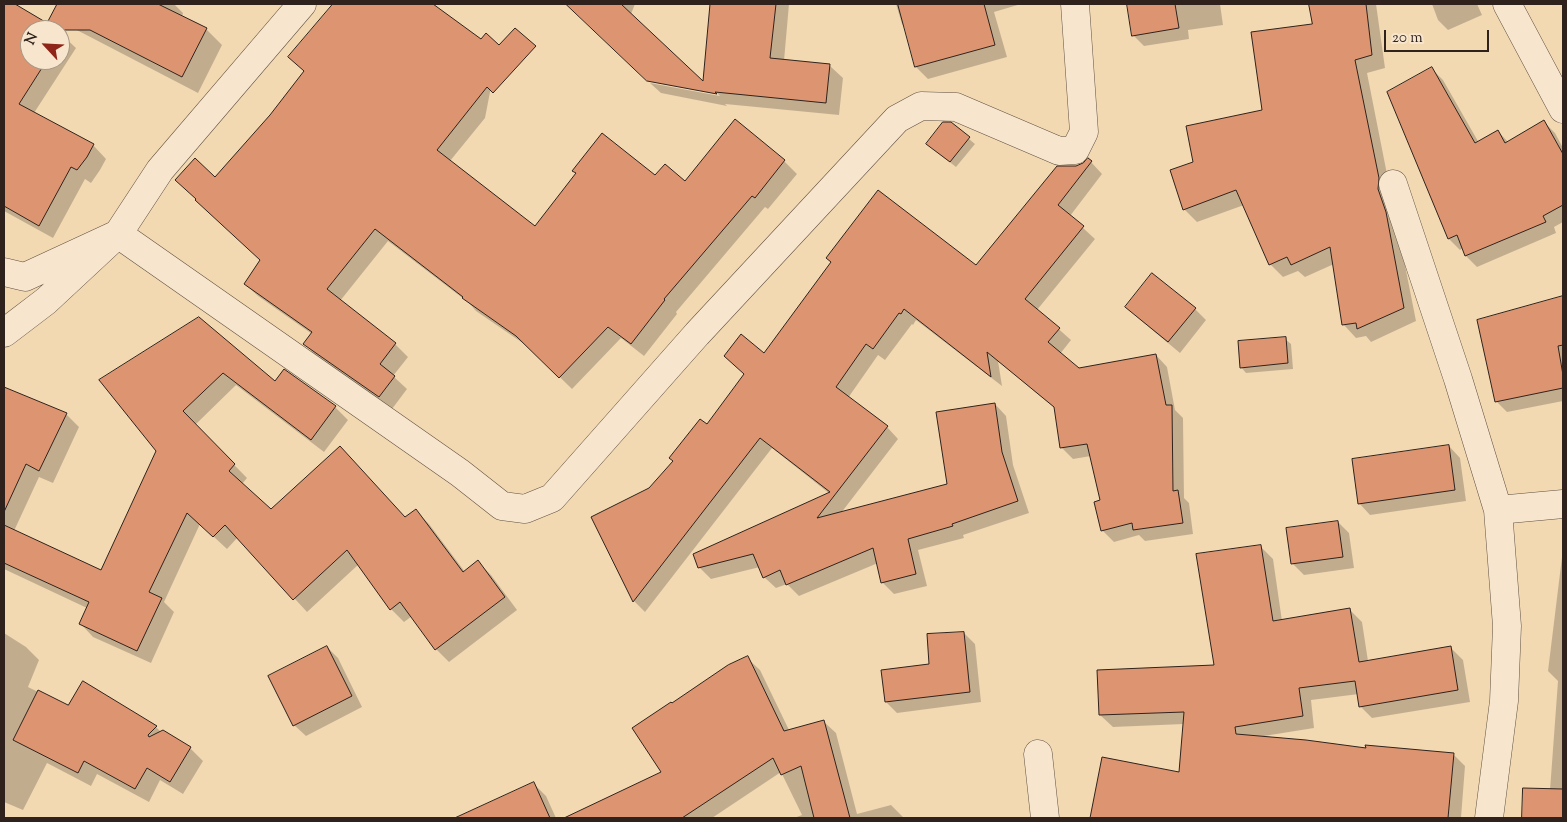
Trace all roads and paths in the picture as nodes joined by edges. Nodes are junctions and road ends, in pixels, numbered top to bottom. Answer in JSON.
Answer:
{"nodes":[{"id":1,"x":302,"y":4,"type":"edge"},
{"id":2,"x":1075,"y":4,"type":"edge"},
{"id":3,"x":1507,"y":4,"type":"edge"},
{"id":4,"x":1563,"y":109,"type":"edge"},
{"id":5,"x":1393,"y":184,"type":"dead end"},
{"id":6,"x":118,"y":234,"type":"junction"},
{"id":7,"x":4,"y":272,"type":"edge"},
{"id":8,"x":4,"y":333,"type":"edge"},
{"id":9,"x":1563,"y":504,"type":"edge"},
{"id":10,"x":1498,"y":510,"type":"junction"},
{"id":11,"x":1038,"y":754,"type":"dead end"},
{"id":12,"x":1045,"y":818,"type":"edge"},
{"id":13,"x":1489,"y":818,"type":"edge"}],
"edges":[{"from":1,"to":6,"type":"street"},
{"from":2,"to":6,"type":"street"},
{"from":3,"to":4,"type":"street"},
{"from":5,"to":10,"type":"street"},
{"from":6,"to":7,"type":"street"},
{"from":6,"to":8,"type":"street"},
{"from":9,"to":10,"type":"street"},
{"from":10,"to":13,"type":"street"},
{"from":11,"to":12,"type":"street"}]}
